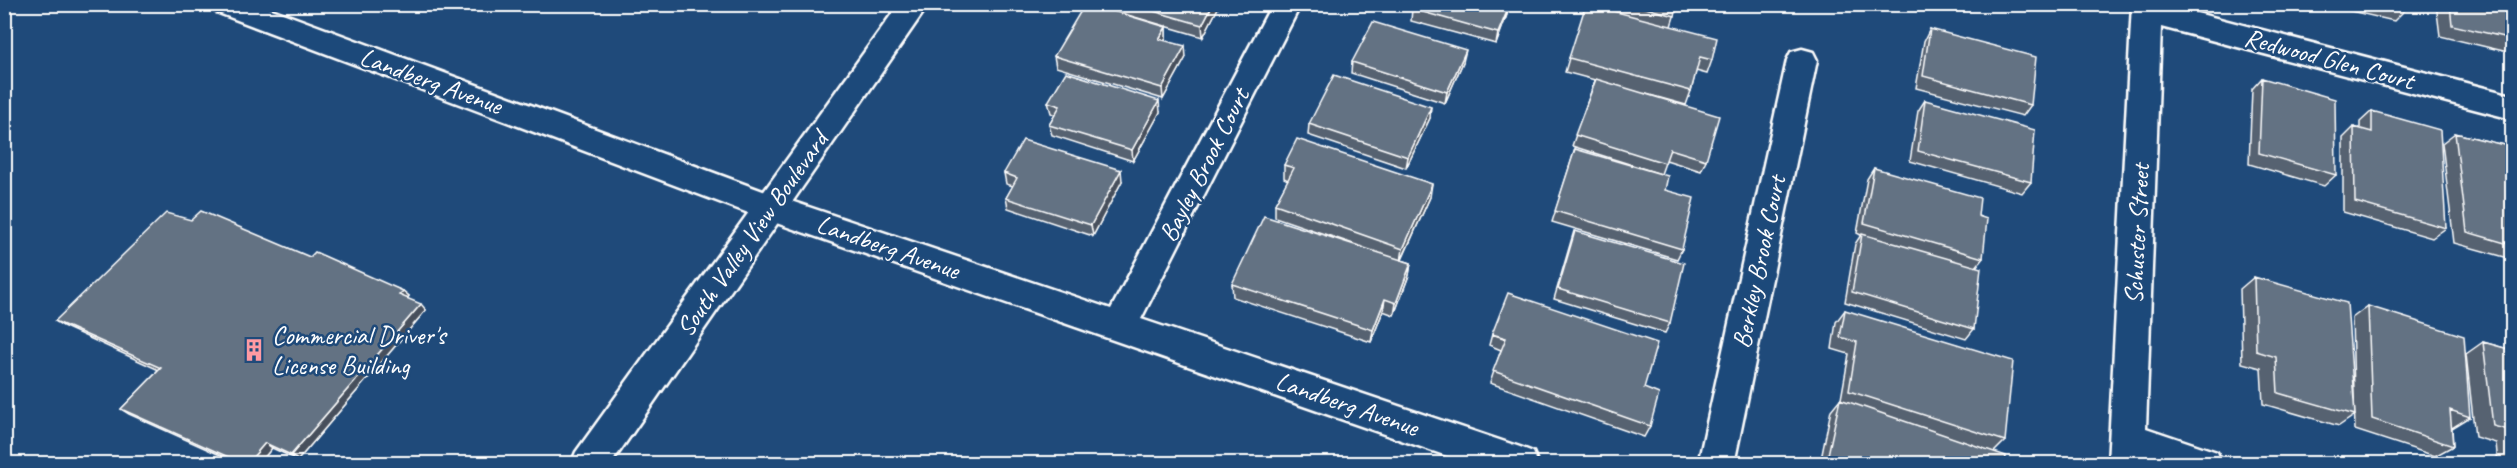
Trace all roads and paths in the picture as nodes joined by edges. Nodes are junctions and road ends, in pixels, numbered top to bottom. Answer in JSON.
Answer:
{"nodes":[{"id":1,"x":226,"y":4,"type":"edge"},
{"id":2,"x":915,"y":4,"type":"edge"},
{"id":3,"x":1287,"y":4,"type":"edge"},
{"id":4,"x":2147,"y":8,"type":"edge"},
{"id":5,"x":1802,"y":60,"type":"dead end"},
{"id":6,"x":2512,"y":107,"type":"edge"},
{"id":7,"x":771,"y":207,"type":"junction"},
{"id":8,"x":1120,"y":326,"type":"junction"},
{"id":9,"x":2127,"y":451,"type":"edge"},
{"id":10,"x":589,"y":464,"type":"edge"},
{"id":11,"x":1520,"y":464,"type":"edge"},
{"id":12,"x":1716,"y":464,"type":"edge"},
{"id":13,"x":2204,"y":464,"type":"edge"}],
"edges":[{"from":1,"to":7,"type":"street","name":"Landberg Avenue"},
{"from":2,"to":7,"type":"street","name":"South Valley View Boulevard"},
{"from":3,"to":8,"type":"street","name":"Bayley Brook Court"},
{"from":4,"to":6,"type":"street","name":"Redwood Glen Court"},
{"from":4,"to":9,"type":"street","name":"Schuster Street"},
{"from":5,"to":12,"type":"street","name":"Berkley Brook Court"},
{"from":7,"to":8,"type":"street","name":"Landberg Avenue"},
{"from":7,"to":10,"type":"street","name":"South Valley View Boulevard"},
{"from":8,"to":11,"type":"street","name":"Landberg Avenue"},
{"from":9,"to":13,"type":"street"}]}
